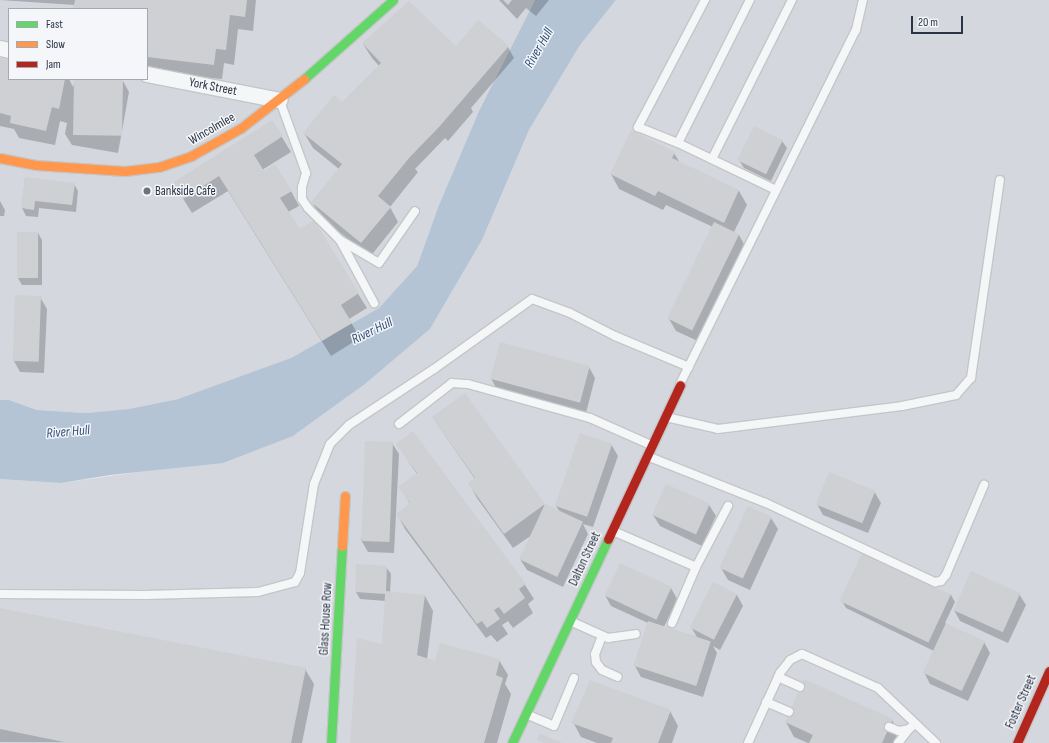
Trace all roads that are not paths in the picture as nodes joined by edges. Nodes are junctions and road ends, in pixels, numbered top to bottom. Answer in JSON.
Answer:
{"nodes":[{"id":1,"x":393,"y":0,"type":"edge"},
{"id":2,"x":705,"y":0,"type":"edge"},
{"id":3,"x":750,"y":0,"type":"edge"},
{"id":4,"x":792,"y":0,"type":"edge"},
{"id":5,"x":863,"y":0,"type":"edge"},
{"id":6,"x":148,"y":74,"type":"edge"},
{"id":7,"x":279,"y":100,"type":"junction"},
{"id":8,"x":678,"y":143,"type":"junction"},
{"id":9,"x":0,"y":158,"type":"edge"},
{"id":10,"x":712,"y":159,"type":"junction"},
{"id":11,"x":1000,"y":180,"type":"dead end"},
{"id":12,"x":776,"y":190,"type":"junction"},
{"id":13,"x":415,"y":211,"type":"dead end"},
{"id":14,"x":340,"y":240,"type":"junction"},
{"id":15,"x":374,"y":303,"type":"dead end"},
{"id":16,"x":688,"y":367,"type":"junction"},
{"id":17,"x":680,"y":385,"type":"joint"},
{"id":18,"x":666,"y":416,"type":"junction"},
{"id":19,"x":399,"y":424,"type":"dead end"},
{"id":20,"x":652,"y":445,"type":"junction"},
{"id":21,"x":647,"y":456,"type":"junction"},
{"id":22,"x":984,"y":485,"type":"dead end"},
{"id":23,"x":345,"y":496,"type":"dead end"},
{"id":24,"x":728,"y":506,"type":"dead end"},
{"id":25,"x":612,"y":530,"type":"junction"},
{"id":26,"x":696,"y":567,"type":"junction"},
{"id":27,"x":0,"y":594,"type":"edge"},
{"id":28,"x":570,"y":621,"type":"junction"},
{"id":29,"x":672,"y":623,"type":"dead end"},
{"id":30,"x":636,"y":634,"type":"dead end"},
{"id":31,"x":602,"y":636,"type":"junction"},
{"id":32,"x":1049,"y":671,"type":"edge"},
{"id":33,"x":618,"y":677,"type":"dead end"},
{"id":34,"x":778,"y":677,"type":"junction"},
{"id":35,"x":574,"y":678,"type":"dead end"},
{"id":36,"x":800,"y":687,"type":"dead end"},
{"id":37,"x":766,"y":702,"type":"junction"},
{"id":38,"x":789,"y":712,"type":"dead end"},
{"id":39,"x":526,"y":713,"type":"junction"},
{"id":40,"x":912,"y":726,"type":"junction"},
{"id":41,"x":889,"y":727,"type":"dead end"},
{"id":42,"x":332,"y":743,"type":"edge"},
{"id":43,"x":512,"y":743,"type":"edge"},
{"id":44,"x":748,"y":743,"type":"edge"},
{"id":45,"x":898,"y":743,"type":"edge"},
{"id":46,"x":936,"y":743,"type":"edge"},
{"id":47,"x":1017,"y":743,"type":"edge"}],
"edges":[{"from":1,"to":7,"type":"street","name":"Wincolmlee"},
{"from":2,"to":8,"type":"lane"},
{"from":3,"to":8,"type":"lane"},
{"from":4,"to":10,"type":"lane"},
{"from":5,"to":12,"type":"lane"},
{"from":6,"to":7,"type":"street","name":"York Street"},
{"from":7,"to":9,"type":"street","name":"Wincolmlee"},
{"from":7,"to":14,"type":"lane"},
{"from":8,"to":10,"type":"lane"},
{"from":10,"to":12,"type":"lane"},
{"from":11,"to":18,"type":"lane"},
{"from":12,"to":16,"type":"lane"},
{"from":13,"to":14,"type":"lane"},
{"from":14,"to":15,"type":"lane"},
{"from":16,"to":17,"type":"lane"},
{"from":16,"to":27,"type":"lane"},
{"from":17,"to":18,"type":"street","name":"Dalton Street"},
{"from":18,"to":20,"type":"street","name":"Dalton Street"},
{"from":19,"to":20,"type":"lane"},
{"from":20,"to":21,"type":"street","name":"Dalton Street"},
{"from":21,"to":22,"type":"lane"},
{"from":21,"to":25,"type":"street","name":"Dalton Street"},
{"from":23,"to":42,"type":"street","name":"Glass House Row"},
{"from":24,"to":26,"type":"lane"},
{"from":25,"to":26,"type":"lane"},
{"from":25,"to":28,"type":"street","name":"Dalton Street"},
{"from":26,"to":29,"type":"lane"},
{"from":28,"to":31,"type":"lane"},
{"from":28,"to":39,"type":"street","name":"Dalton Street"},
{"from":30,"to":31,"type":"lane"},
{"from":31,"to":33,"type":"lane"},
{"from":32,"to":47,"type":"street","name":"Foster Street"},
{"from":34,"to":36,"type":"lane"},
{"from":34,"to":37,"type":"lane"},
{"from":34,"to":40,"type":"lane"},
{"from":35,"to":39,"type":"lane"},
{"from":37,"to":38,"type":"lane"},
{"from":37,"to":44,"type":"lane"},
{"from":39,"to":43,"type":"street","name":"Dalton Street"},
{"from":40,"to":41,"type":"lane"},
{"from":40,"to":45,"type":"lane"},
{"from":40,"to":46,"type":"lane"}]}
